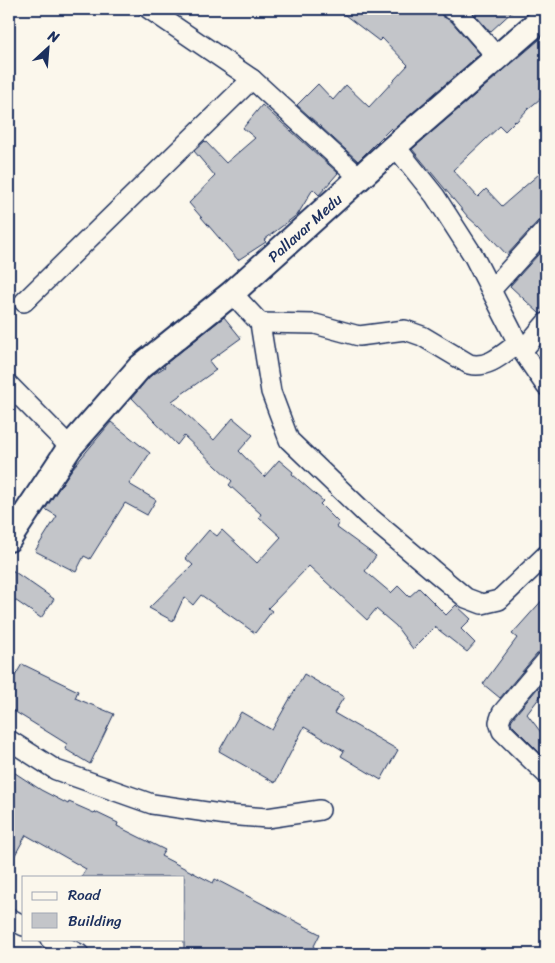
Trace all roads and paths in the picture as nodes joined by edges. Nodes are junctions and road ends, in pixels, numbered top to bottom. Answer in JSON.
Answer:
{"nodes":[{"id":1,"x":149,"y":9,"type":"edge"},
{"id":2,"x":451,"y":9,"type":"edge"},
{"id":3,"x":546,"y":15,"type":"edge"},
{"id":4,"x":497,"y":56,"type":"junction"},
{"id":5,"x":252,"y":79,"type":"junction"},
{"id":6,"x":395,"y":146,"type":"junction"},
{"id":7,"x":360,"y":178,"type":"junction"},
{"id":8,"x":546,"y":229,"type":"edge"},
{"id":9,"x":491,"y":290,"type":"junction"},
{"id":10,"x":232,"y":293,"type":"junction"},
{"id":11,"x":24,"y":302,"type":"dead end"},
{"id":12,"x":260,"y":323,"type":"junction"},
{"id":13,"x":546,"y":323,"type":"edge"},
{"id":14,"x":520,"y":347,"type":"junction"},
{"id":15,"x":9,"y":385,"type":"edge"},
{"id":16,"x":546,"y":386,"type":"edge"},
{"id":17,"x":70,"y":447,"type":"junction"},
{"id":18,"x":9,"y":539,"type":"edge"},
{"id":19,"x":546,"y":555,"type":"edge"},
{"id":20,"x":546,"y":661,"type":"edge"},
{"id":21,"x":9,"y":740,"type":"edge"},
{"id":22,"x":545,"y":772,"type":"edge"},
{"id":23,"x":320,"y":810,"type":"dead end"},
{"id":24,"x":9,"y":918,"type":"edge"},
{"id":25,"x":22,"y":925,"type":"edge"},
{"id":26,"x":52,"y":940,"type":"edge"},
{"id":27,"x":78,"y":954,"type":"edge"}],
"edges":[{"from":1,"to":5,"type":"street"},
{"from":2,"to":4,"type":"street"},
{"from":3,"to":4,"type":"street","name":"Pallavar Medu"},
{"from":4,"to":6,"type":"street","name":"Pallavar Medu"},
{"from":5,"to":7,"type":"street"},
{"from":5,"to":11,"type":"street"},
{"from":6,"to":7,"type":"street","name":"Pallavar Medu"},
{"from":6,"to":9,"type":"street"},
{"from":7,"to":10,"type":"street","name":"Pallavar Medu"},
{"from":8,"to":9,"type":"street"},
{"from":9,"to":14,"type":"street"},
{"from":10,"to":12,"type":"street"},
{"from":10,"to":17,"type":"street","name":"Pallavar Medu"},
{"from":12,"to":14,"type":"street"},
{"from":12,"to":19,"type":"street"},
{"from":13,"to":14,"type":"street"},
{"from":14,"to":16,"type":"street"},
{"from":15,"to":17,"type":"street"},
{"from":17,"to":18,"type":"street","name":"Pallavar Medu"},
{"from":20,"to":22,"type":"street"},
{"from":21,"to":23,"type":"street"},
{"from":24,"to":25,"type":"street"},
{"from":26,"to":27,"type":"street"}]}
